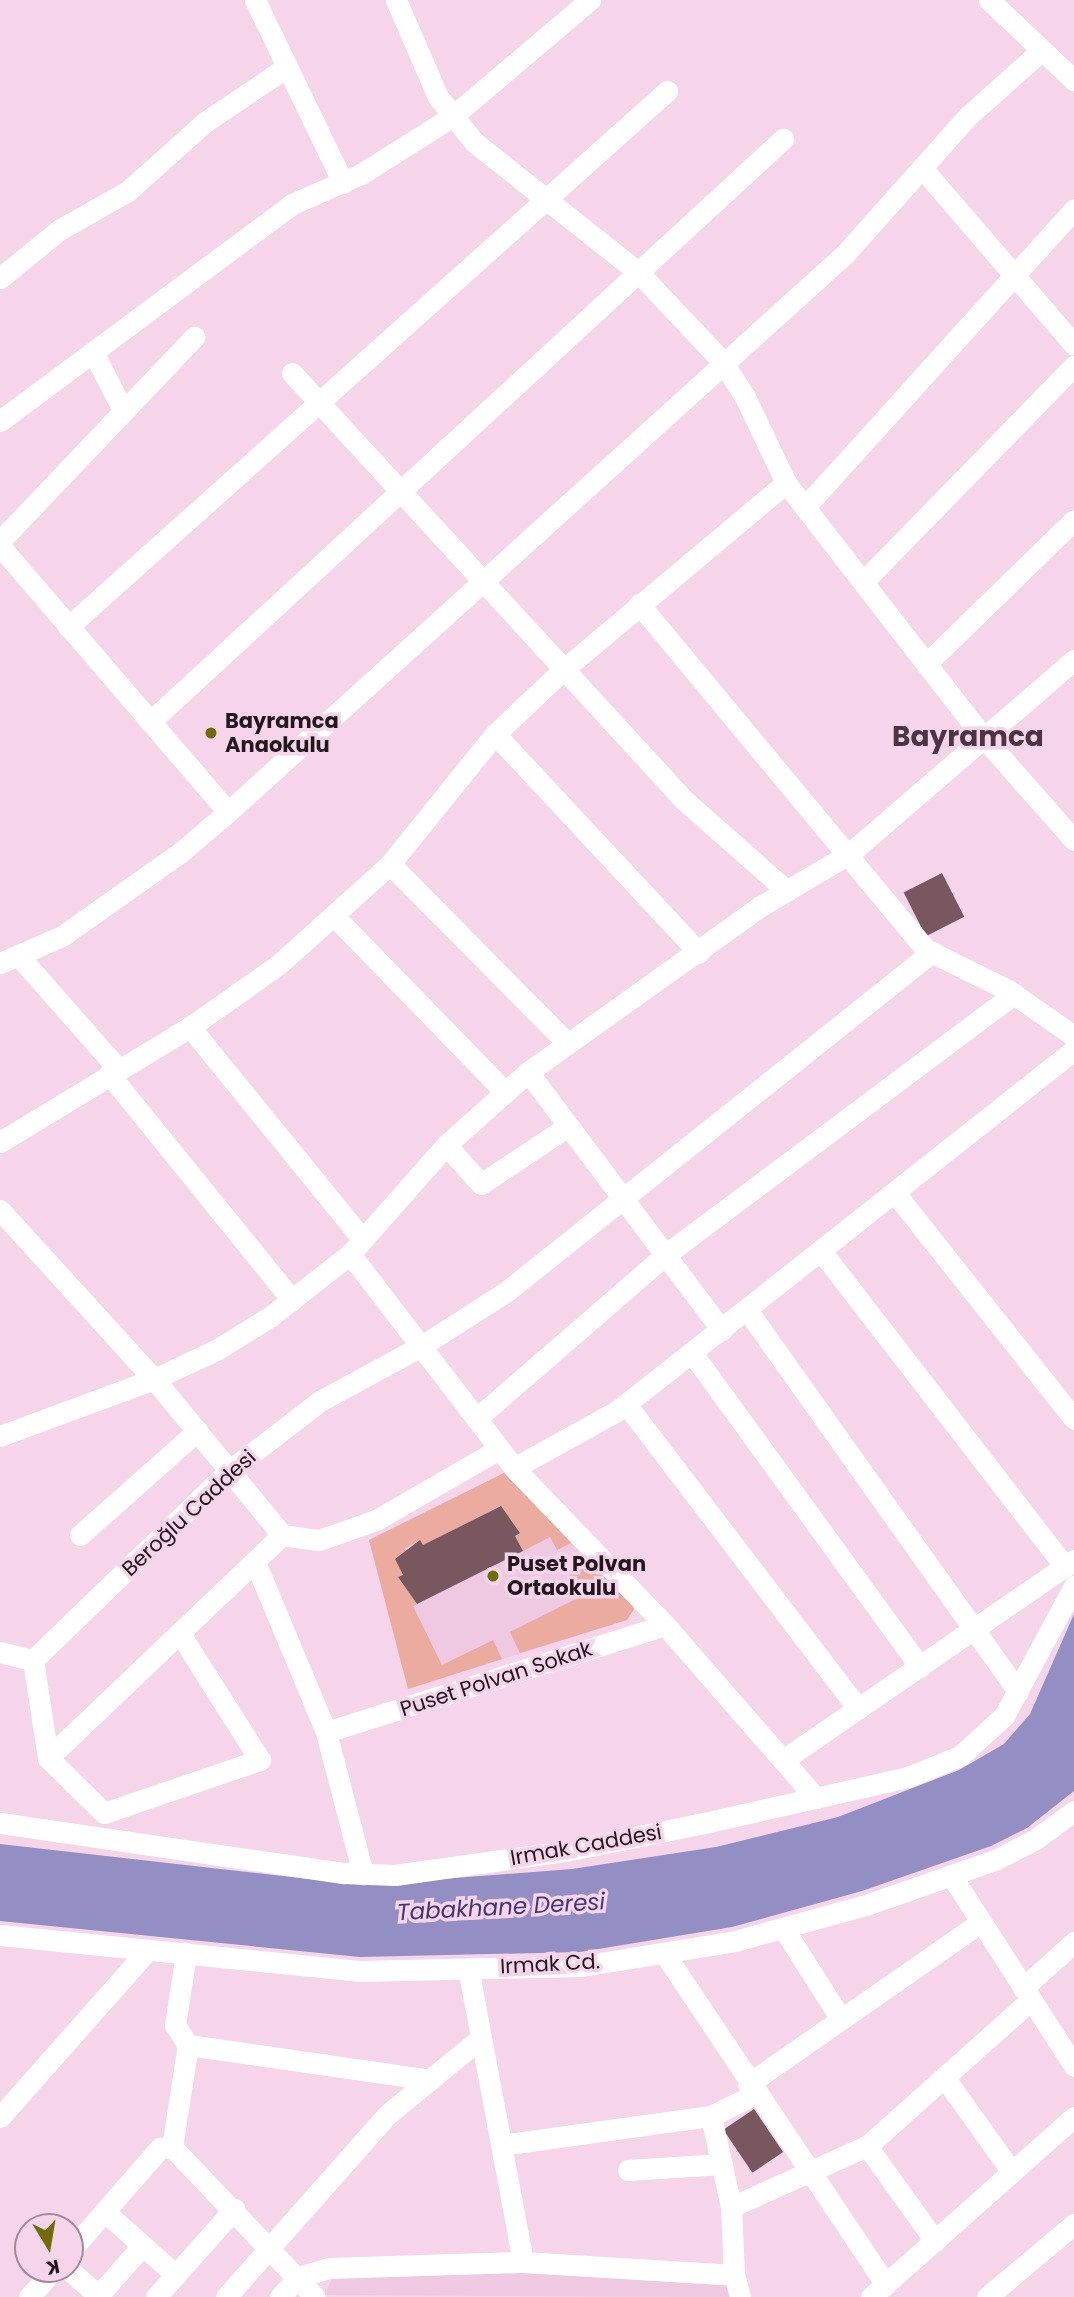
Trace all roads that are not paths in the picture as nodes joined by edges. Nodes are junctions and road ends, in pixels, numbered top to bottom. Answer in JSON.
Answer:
{"nodes":[{"id":1,"x":255,"y":0,"type":"edge"},
{"id":2,"x":396,"y":0,"type":"edge"},
{"id":3,"x":590,"y":0,"type":"edge"},
{"id":4,"x":989,"y":0,"type":"edge"},
{"id":5,"x":1042,"y":50,"type":"junction"},
{"id":6,"x":287,"y":68,"type":"junction"},
{"id":7,"x":1074,"y":80,"type":"edge"},
{"id":8,"x":667,"y":91,"type":"dead end"},
{"id":9,"x":453,"y":116,"type":"junction"},
{"id":10,"x":783,"y":139,"type":"dead end"},
{"id":11,"x":922,"y":168,"type":"junction"},
{"id":12,"x":342,"y":183,"type":"junction"},
{"id":13,"x":545,"y":199,"type":"junction"},
{"id":14,"x":1074,"y":209,"type":"edge"},
{"id":15,"x":1014,"y":271,"type":"junction"},
{"id":16,"x":639,"y":273,"type":"junction"},
{"id":17,"x":0,"y":278,"type":"edge"},
{"id":18,"x":194,"y":337,"type":"dead end"},
{"id":19,"x":1074,"y":345,"type":"edge"},
{"id":20,"x":93,"y":352,"type":"junction"},
{"id":21,"x":722,"y":361,"type":"junction"},
{"id":22,"x":1074,"y":366,"type":"edge"},
{"id":23,"x":292,"y":373,"type":"dead end"},
{"id":24,"x":319,"y":402,"type":"junction"},
{"id":25,"x":123,"y":410,"type":"junction"},
{"id":26,"x":0,"y":421,"type":"edge"},
{"id":27,"x":786,"y":483,"type":"junction"},
{"id":28,"x":398,"y":489,"type":"junction"},
{"id":29,"x":805,"y":506,"type":"junction"},
{"id":30,"x":1074,"y":520,"type":"edge"},
{"id":31,"x":0,"y":541,"type":"edge"},
{"id":32,"x":0,"y":547,"type":"edge"},
{"id":33,"x":483,"y":582,"type":"junction"},
{"id":34,"x":863,"y":582,"type":"junction"},
{"id":35,"x":639,"y":604,"type":"junction"},
{"id":36,"x":68,"y":627,"type":"junction"},
{"id":37,"x":1074,"y":660,"type":"edge"},
{"id":38,"x":926,"y":664,"type":"junction"},
{"id":39,"x":564,"y":669,"type":"junction"},
{"id":40,"x":150,"y":722,"type":"junction"},
{"id":41,"x":495,"y":734,"type":"junction"},
{"id":42,"x":984,"y":738,"type":"junction"},
{"id":43,"x":228,"y":812,"type":"junction"},
{"id":44,"x":1074,"y":841,"type":"edge"},
{"id":45,"x":849,"y":853,"type":"junction"},
{"id":46,"x":390,"y":864,"type":"junction"},
{"id":47,"x":787,"y":891,"type":"junction"},
{"id":48,"x":334,"y":916,"type":"junction"},
{"id":49,"x":932,"y":952,"type":"junction"},
{"id":50,"x":699,"y":953,"type":"junction"},
{"id":51,"x":9,"y":959,"type":"edge"},
{"id":52,"x":1014,"y":994,"type":"junction"},
{"id":53,"x":190,"y":1027,"type":"junction"},
{"id":54,"x":1074,"y":1036,"type":"edge"},
{"id":55,"x":568,"y":1044,"type":"junction"},
{"id":56,"x":1074,"y":1050,"type":"edge"},
{"id":57,"x":113,"y":1071,"type":"junction"},
{"id":58,"x":528,"y":1072,"type":"junction"},
{"id":59,"x":505,"y":1092,"type":"junction"},
{"id":60,"x":568,"y":1126,"type":"junction"},
{"id":61,"x":0,"y":1142,"type":"edge"},
{"id":62,"x":446,"y":1145,"type":"junction"},
{"id":63,"x":895,"y":1193,"type":"junction"},
{"id":64,"x":622,"y":1197,"type":"junction"},
{"id":65,"x":0,"y":1210,"type":"edge"},
{"id":66,"x":356,"y":1247,"type":"junction"},
{"id":67,"x":821,"y":1251,"type":"junction"},
{"id":68,"x":665,"y":1255,"type":"junction"},
{"id":69,"x":292,"y":1300,"type":"junction"},
{"id":70,"x":747,"y":1310,"type":"junction"},
{"id":71,"x":722,"y":1330,"type":"junction"},
{"id":72,"x":423,"y":1345,"type":"junction"},
{"id":73,"x":692,"y":1353,"type":"junction"},
{"id":74,"x":154,"y":1379,"type":"junction"},
{"id":75,"x":626,"y":1404,"type":"junction"},
{"id":76,"x":477,"y":1418,"type":"junction"},
{"id":77,"x":1074,"y":1419,"type":"edge"},
{"id":78,"x":197,"y":1432,"type":"junction"},
{"id":79,"x":0,"y":1436,"type":"edge"},
{"id":80,"x":499,"y":1449,"type":"junction"},
{"id":81,"x":514,"y":1468,"type":"junction"},
{"id":82,"x":229,"y":1471,"type":"junction"},
{"id":83,"x":80,"y":1535,"type":"dead end"},
{"id":84,"x":282,"y":1535,"type":"junction"},
{"id":85,"x":255,"y":1562,"type":"junction"},
{"id":86,"x":1071,"y":1584,"type":"edge"},
{"id":87,"x":665,"y":1625,"type":"junction"},
{"id":88,"x":974,"y":1630,"type":"junction"},
{"id":89,"x":180,"y":1634,"type":"junction"},
{"id":90,"x":0,"y":1652,"type":"edge"},
{"id":91,"x":33,"y":1660,"type":"junction"},
{"id":92,"x":919,"y":1667,"type":"junction"},
{"id":93,"x":1018,"y":1691,"type":"junction"},
{"id":94,"x":858,"y":1709,"type":"junction"},
{"id":95,"x":326,"y":1732,"type":"junction"},
{"id":96,"x":48,"y":1758,"type":"junction"},
{"id":97,"x":783,"y":1760,"type":"junction"},
{"id":98,"x":816,"y":1798,"type":"junction"},
{"id":99,"x":1074,"y":1811,"type":"edge"},
{"id":100,"x":0,"y":1823,"type":"edge"},
{"id":101,"x":363,"y":1874,"type":"junction"},
{"id":102,"x":951,"y":1875,"type":"junction"},
{"id":103,"x":981,"y":1922,"type":"junction"},
{"id":104,"x":783,"y":1928,"type":"junction"},
{"id":105,"x":0,"y":1935,"type":"edge"},
{"id":106,"x":1074,"y":1942,"type":"edge"},
{"id":107,"x":148,"y":1950,"type":"junction"},
{"id":108,"x":186,"y":1953,"type":"junction"},
{"id":109,"x":664,"y":1953,"type":"junction"},
{"id":110,"x":468,"y":1968,"type":"junction"},
{"id":111,"x":1027,"y":1994,"type":"junction"},
{"id":112,"x":841,"y":2019,"type":"junction"},
{"id":113,"x":481,"y":2038,"type":"junction"},
{"id":114,"x":188,"y":2045,"type":"junction"},
{"id":115,"x":1074,"y":2066,"type":"edge"},
{"id":116,"x":944,"y":2077,"type":"junction"},
{"id":117,"x":430,"y":2080,"type":"junction"},
{"id":118,"x":751,"y":2089,"type":"junction"},
{"id":119,"x":711,"y":2116,"type":"junction"},
{"id":120,"x":0,"y":2117,"type":"edge"},
{"id":121,"x":1074,"y":2117,"type":"edge"},
{"id":122,"x":501,"y":2145,"type":"junction"},
{"id":123,"x":867,"y":2146,"type":"junction"},
{"id":124,"x":173,"y":2147,"type":"junction"},
{"id":125,"x":722,"y":2164,"type":"junction"},
{"id":126,"x":628,"y":2170,"type":"dead end"},
{"id":127,"x":1012,"y":2172,"type":"junction"},
{"id":128,"x":807,"y":2173,"type":"junction"},
{"id":129,"x":731,"y":2207,"type":"junction"},
{"id":130,"x":234,"y":2209,"type":"junction"},
{"id":131,"x":105,"y":2212,"type":"junction"},
{"id":132,"x":1074,"y":2224,"type":"edge"},
{"id":133,"x":84,"y":2235,"type":"edge"},
{"id":134,"x":934,"y":2241,"type":"junction"},
{"id":135,"x":143,"y":2245,"type":"junction"},
{"id":136,"x":271,"y":2246,"type":"junction"},
{"id":137,"x":523,"y":2262,"type":"junction"},
{"id":138,"x":734,"y":2274,"type":"junction"},
{"id":139,"x":176,"y":2275,"type":"junction"},
{"id":140,"x":298,"y":2277,"type":"junction"},
{"id":141,"x":42,"y":2283,"type":"edge"},
{"id":142,"x":83,"y":2283,"type":"edge"},
{"id":143,"x":878,"y":2291,"type":"edge"},
{"id":144,"x":29,"y":2297,"type":"edge"},
{"id":145,"x":98,"y":2297,"type":"edge"},
{"id":146,"x":156,"y":2297,"type":"edge"},
{"id":147,"x":226,"y":2297,"type":"edge"},
{"id":148,"x":280,"y":2297,"type":"edge"},
{"id":149,"x":315,"y":2297,"type":"edge"},
{"id":150,"x":740,"y":2297,"type":"edge"},
{"id":151,"x":987,"y":2297,"type":"edge"}],
"edges":[{"from":1,"to":6,"type":"street"},
{"from":2,"to":9,"type":"street"},
{"from":3,"to":9,"type":"street"},
{"from":4,"to":5,"type":"street"},
{"from":5,"to":7,"type":"street"},
{"from":5,"to":11,"type":"street"},
{"from":6,"to":12,"type":"street"},
{"from":6,"to":17,"type":"street"},
{"from":8,"to":13,"type":"street"},
{"from":9,"to":12,"type":"street"},
{"from":9,"to":13,"type":"street"},
{"from":10,"to":16,"type":"street"},
{"from":11,"to":15,"type":"street"},
{"from":11,"to":21,"type":"street"},
{"from":12,"to":20,"type":"street"},
{"from":13,"to":16,"type":"street"},
{"from":13,"to":24,"type":"street"},
{"from":14,"to":15,"type":"street"},
{"from":15,"to":19,"type":"street"},
{"from":15,"to":29,"type":"street"},
{"from":16,"to":21,"type":"street"},
{"from":16,"to":28,"type":"street"},
{"from":18,"to":25,"type":"street"},
{"from":20,"to":25,"type":"street"},
{"from":20,"to":26,"type":"street"},
{"from":21,"to":27,"type":"street"},
{"from":21,"to":33,"type":"street"},
{"from":22,"to":34,"type":"street"},
{"from":23,"to":24,"type":"street"},
{"from":24,"to":28,"type":"street"},
{"from":24,"to":36,"type":"street"},
{"from":25,"to":31,"type":"street"},
{"from":27,"to":29,"type":"street"},
{"from":27,"to":35,"type":"street"},
{"from":28,"to":33,"type":"street"},
{"from":28,"to":40,"type":"street"},
{"from":29,"to":34,"type":"street"},
{"from":30,"to":38,"type":"street"},
{"from":32,"to":36,"type":"street"},
{"from":33,"to":39,"type":"street"},
{"from":33,"to":43,"type":"street"},
{"from":34,"to":38,"type":"street"},
{"from":35,"to":39,"type":"street"},
{"from":35,"to":45,"type":"street"},
{"from":36,"to":40,"type":"street"},
{"from":37,"to":42,"type":"street"},
{"from":38,"to":42,"type":"street"},
{"from":39,"to":41,"type":"street"},
{"from":39,"to":47,"type":"street"},
{"from":40,"to":43,"type":"street"},
{"from":41,"to":46,"type":"street"},
{"from":41,"to":50,"type":"street"},
{"from":42,"to":44,"type":"street"},
{"from":42,"to":45,"type":"street"},
{"from":43,"to":51,"type":"street"},
{"from":45,"to":47,"type":"street"},
{"from":45,"to":49,"type":"street"},
{"from":46,"to":48,"type":"street"},
{"from":46,"to":55,"type":"street"},
{"from":47,"to":50,"type":"street"},
{"from":48,"to":53,"type":"street"},
{"from":48,"to":59,"type":"street"},
{"from":49,"to":52,"type":"street"},
{"from":49,"to":64,"type":"street","name":"Beroğlu Caddesi"},
{"from":50,"to":55,"type":"street"},
{"from":51,"to":57,"type":"street"},
{"from":52,"to":54,"type":"street"},
{"from":52,"to":68,"type":"street"},
{"from":53,"to":57,"type":"street"},
{"from":53,"to":66,"type":"street"},
{"from":55,"to":58,"type":"street"},
{"from":56,"to":63,"type":"street"},
{"from":57,"to":61,"type":"street"},
{"from":57,"to":69,"type":"street"},
{"from":58,"to":59,"type":"street"},
{"from":58,"to":60,"type":"street"},
{"from":59,"to":62,"type":"street"},
{"from":60,"to":62,"type":"street"},
{"from":60,"to":64,"type":"street"},
{"from":62,"to":66,"type":"street"},
{"from":63,"to":67,"type":"street"},
{"from":63,"to":77,"type":"street"},
{"from":64,"to":68,"type":"street"},
{"from":64,"to":72,"type":"street","name":"Beroğlu Caddesi"},
{"from":65,"to":74,"type":"street"},
{"from":66,"to":69,"type":"street"},
{"from":66,"to":72,"type":"street"},
{"from":67,"to":70,"type":"street"},
{"from":67,"to":86,"type":"street"},
{"from":68,"to":71,"type":"street"},
{"from":68,"to":76,"type":"street"},
{"from":69,"to":74,"type":"street"},
{"from":70,"to":71,"type":"street"},
{"from":70,"to":88,"type":"street"},
{"from":71,"to":73,"type":"street"},
{"from":72,"to":76,"type":"street"},
{"from":72,"to":82,"type":"street","name":"Beroğlu Caddesi"},
{"from":73,"to":75,"type":"street"},
{"from":73,"to":92,"type":"street"},
{"from":74,"to":78,"type":"street"},
{"from":74,"to":79,"type":"street"},
{"from":75,"to":81,"type":"street"},
{"from":75,"to":94,"type":"street"},
{"from":76,"to":80,"type":"street"},
{"from":78,"to":82,"type":"street"},
{"from":78,"to":83,"type":"street"},
{"from":80,"to":81,"type":"street"},
{"from":80,"to":84,"type":"street"},
{"from":81,"to":87,"type":"street"},
{"from":82,"to":84,"type":"street"},
{"from":82,"to":91,"type":"street","name":"Beroğlu Caddesi"},
{"from":84,"to":85,"type":"street"},
{"from":85,"to":89,"type":"street"},
{"from":85,"to":95,"type":"street"},
{"from":86,"to":88,"type":"street"},
{"from":86,"to":93,"type":"street","name":"Irmak Caddesi"},
{"from":87,"to":95,"type":"street","name":"Puset Polvan Sokak"},
{"from":87,"to":97,"type":"street"},
{"from":88,"to":92,"type":"street"},
{"from":88,"to":93,"type":"street"},
{"from":89,"to":96,"type":"street"},
{"from":89,"to":96,"type":"street"},
{"from":90,"to":91,"type":"street"},
{"from":91,"to":96,"type":"street"},
{"from":92,"to":94,"type":"street"},
{"from":93,"to":98,"type":"street","name":"Irmak Caddesi"},
{"from":94,"to":97,"type":"street"},
{"from":95,"to":101,"type":"street"},
{"from":97,"to":98,"type":"street"},
{"from":98,"to":101,"type":"street","name":"Irmak Caddesi"},
{"from":99,"to":102,"type":"street","name":"Irmak Cd."},
{"from":100,"to":101,"type":"street","name":"Irmak Caddesi"},
{"from":102,"to":103,"type":"street"},
{"from":102,"to":104,"type":"street","name":"Irmak Cd."},
{"from":103,"to":111,"type":"street"},
{"from":103,"to":112,"type":"street"},
{"from":104,"to":109,"type":"street","name":"Irmak Cd."},
{"from":104,"to":112,"type":"street"},
{"from":105,"to":107,"type":"street","name":"Irmak Cd."},
{"from":106,"to":111,"type":"street"},
{"from":107,"to":108,"type":"street","name":"Irmak Cd."},
{"from":107,"to":120,"type":"street"},
{"from":108,"to":110,"type":"street","name":"Irmak Cd."},
{"from":108,"to":114,"type":"street"},
{"from":109,"to":110,"type":"street","name":"Irmak Cd."},
{"from":109,"to":118,"type":"street"},
{"from":110,"to":113,"type":"street"},
{"from":111,"to":115,"type":"street"},
{"from":111,"to":116,"type":"street"},
{"from":112,"to":118,"type":"street"},
{"from":113,"to":117,"type":"street"},
{"from":113,"to":122,"type":"street"},
{"from":114,"to":117,"type":"street"},
{"from":114,"to":124,"type":"street"},
{"from":116,"to":123,"type":"street"},
{"from":116,"to":127,"type":"street"},
{"from":117,"to":136,"type":"street"},
{"from":118,"to":119,"type":"street"},
{"from":118,"to":128,"type":"street"},
{"from":119,"to":122,"type":"street"},
{"from":119,"to":125,"type":"street"},
{"from":121,"to":127,"type":"street"},
{"from":122,"to":137,"type":"street"},
{"from":123,"to":128,"type":"street"},
{"from":123,"to":134,"type":"street"},
{"from":124,"to":130,"type":"street"},
{"from":124,"to":131,"type":"street"},
{"from":125,"to":126,"type":"street"},
{"from":125,"to":129,"type":"street"},
{"from":127,"to":134,"type":"street"},
{"from":128,"to":129,"type":"street"},
{"from":128,"to":143,"type":"street"},
{"from":129,"to":138,"type":"street"},
{"from":130,"to":136,"type":"street"},
{"from":130,"to":139,"type":"street"},
{"from":131,"to":133,"type":"street"},
{"from":131,"to":135,"type":"street"},
{"from":132,"to":151,"type":"street"},
{"from":134,"to":143,"type":"street"},
{"from":135,"to":139,"type":"street"},
{"from":135,"to":145,"type":"street"},
{"from":136,"to":140,"type":"street"},
{"from":136,"to":147,"type":"street"},
{"from":137,"to":138,"type":"street"},
{"from":137,"to":140,"type":"street"},
{"from":138,"to":150,"type":"street"},
{"from":139,"to":146,"type":"street"},
{"from":140,"to":148,"type":"street"},
{"from":140,"to":149,"type":"street"},
{"from":141,"to":144,"type":"street"},
{"from":142,"to":145,"type":"street"}]}
